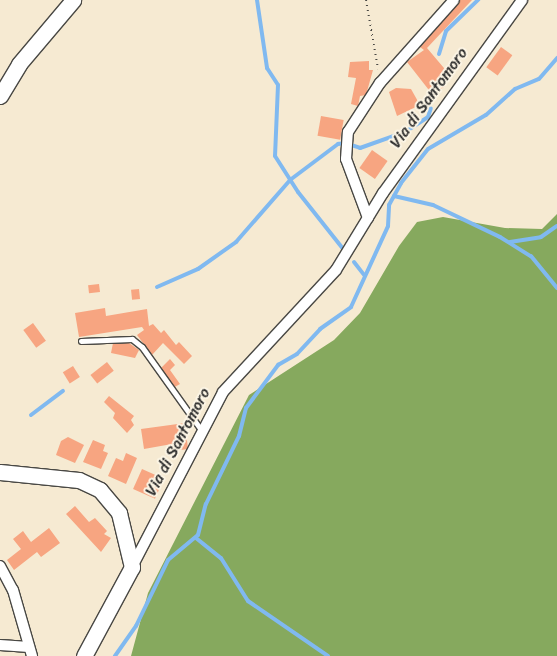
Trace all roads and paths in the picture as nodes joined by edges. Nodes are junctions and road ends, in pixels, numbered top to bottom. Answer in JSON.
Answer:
{"nodes":[{"id":1,"x":73,"y":0,"type":"edge"},
{"id":2,"x":366,"y":0,"type":"edge"},
{"id":3,"x":454,"y":0,"type":"edge"},
{"id":4,"x":522,"y":0,"type":"edge"},
{"id":5,"x":380,"y":83,"type":"junction"},
{"id":6,"x":0,"y":96,"type":"edge"},
{"id":7,"x":368,"y":218,"type":"junction"},
{"id":8,"x":82,"y":340,"type":"dead end"},
{"id":9,"x":202,"y":431,"type":"junction"},
{"id":10,"x":0,"y":472,"type":"edge"},
{"id":11,"x":0,"y":566,"type":"edge"},
{"id":12,"x":132,"y":567,"type":"junction"},
{"id":13,"x":0,"y":645,"type":"edge"},
{"id":14,"x":30,"y":651,"type":"edge"},
{"id":15,"x":84,"y":656,"type":"edge"}],
"edges":[{"from":1,"to":6,"type":"main road"},
{"from":2,"to":5,"type":"path"},
{"from":3,"to":5,"type":"street"},
{"from":4,"to":7,"type":"street","name":"Via di Santomoro"},
{"from":5,"to":7,"type":"street"},
{"from":7,"to":9,"type":"street","name":"Via di Santomoro"},
{"from":8,"to":9,"type":"lane"},
{"from":9,"to":12,"type":"street","name":"Via di Santomoro"},
{"from":10,"to":12,"type":"main road"},
{"from":11,"to":14,"type":"street"},
{"from":12,"to":15,"type":"main road","name":"Via di Santomoro"},
{"from":13,"to":14,"type":"street"}]}
